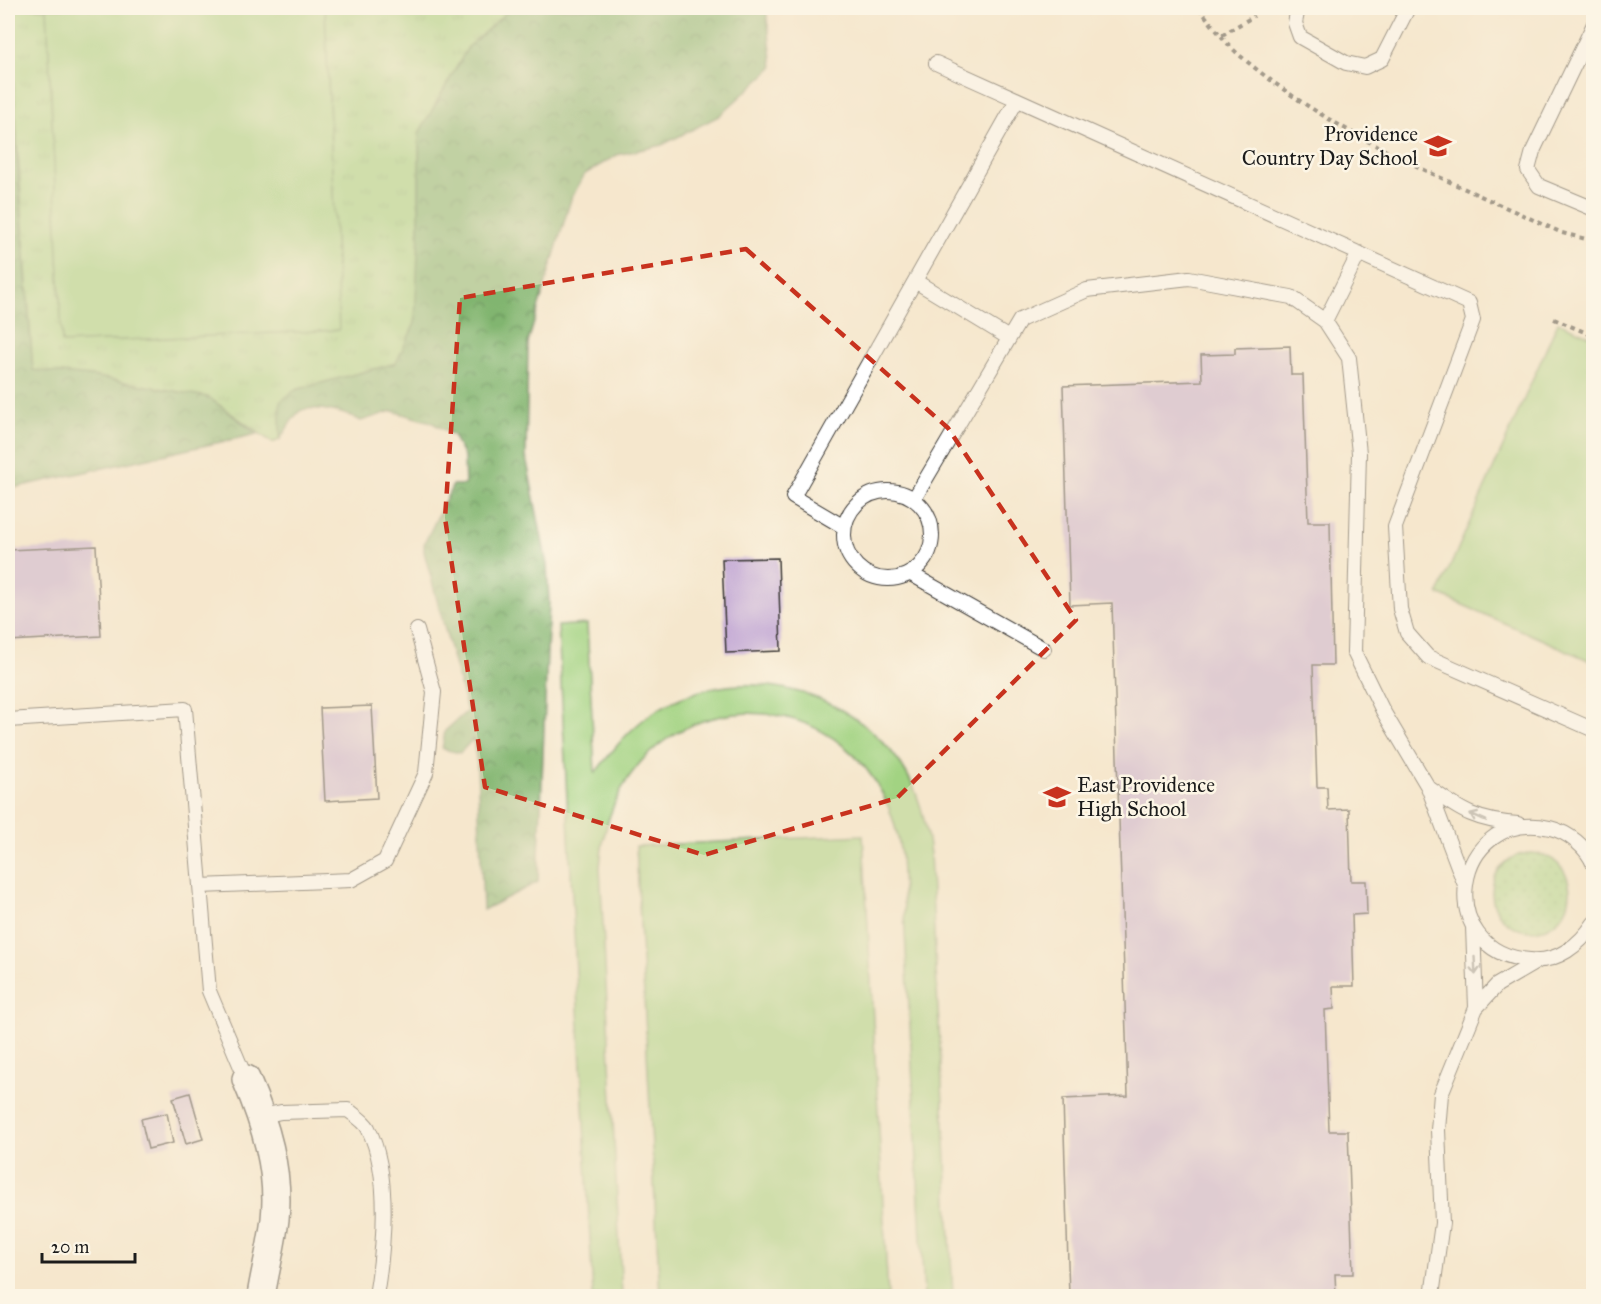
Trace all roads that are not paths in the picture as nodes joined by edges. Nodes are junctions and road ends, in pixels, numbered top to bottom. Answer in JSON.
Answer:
{"nodes":[{"id":1,"x":1298,"y":8,"type":"edge"},
{"id":2,"x":1408,"y":8,"type":"edge"},
{"id":3,"x":1593,"y":24,"type":"edge"},
{"id":4,"x":936,"y":63,"type":"dead end"},
{"id":5,"x":1017,"y":100,"type":"junction"},
{"id":6,"x":1593,"y":207,"type":"edge"},
{"id":7,"x":1359,"y":253,"type":"junction"},
{"id":8,"x":915,"y":281,"type":"junction"},
{"id":9,"x":1325,"y":321,"type":"junction"},
{"id":10,"x":1010,"y":338,"type":"junction"},
{"id":11,"x":914,"y":499,"type":"junction"},
{"id":12,"x":844,"y":527,"type":"junction"},
{"id":13,"x":911,"y":574,"type":"junction"},
{"id":14,"x":417,"y":630,"type":"dead end"},
{"id":15,"x":1044,"y":649,"type":"dead end"},
{"id":16,"x":8,"y":720,"type":"edge"},
{"id":17,"x":1593,"y":730,"type":"edge"},
{"id":18,"x":1428,"y":787,"type":"junction"},
{"id":19,"x":1535,"y":825,"type":"junction"},
{"id":20,"x":1593,"y":865,"type":"edge"},
{"id":21,"x":1465,"y":885,"type":"junction"},
{"id":22,"x":200,"y":886,"type":"junction"},
{"id":23,"x":1593,"y":923,"type":"edge"},
{"id":24,"x":1472,"y":924,"type":"junction"},
{"id":25,"x":1538,"y":961,"type":"junction"},
{"id":26,"x":1476,"y":1008,"type":"junction"},
{"id":27,"x":246,"y":1079,"type":"joint"},
{"id":28,"x":262,"y":1116,"type":"junction"},
{"id":29,"x":261,"y":1296,"type":"edge"},
{"id":30,"x":375,"y":1296,"type":"edge"},
{"id":31,"x":1432,"y":1296,"type":"edge"}],
"edges":[{"from":1,"to":2,"type":"lane"},
{"from":3,"to":6,"type":"lane"},
{"from":4,"to":5,"type":"lane"},
{"from":5,"to":7,"type":"lane"},
{"from":5,"to":8,"type":"lane"},
{"from":7,"to":9,"type":"lane"},
{"from":7,"to":17,"type":"lane"},
{"from":8,"to":10,"type":"lane"},
{"from":8,"to":12,"type":"lane"},
{"from":9,"to":10,"type":"lane"},
{"from":9,"to":18,"type":"lane"},
{"from":10,"to":11,"type":"lane"},
{"from":11,"to":12,"type":"lane"},
{"from":11,"to":13,"type":"lane"},
{"from":12,"to":13,"type":"lane"},
{"from":13,"to":15,"type":"lane"},
{"from":14,"to":22,"type":"lane"},
{"from":16,"to":22,"type":"lane"},
{"from":19,"to":18,"type":"lane","one_way":true},
{"from":18,"to":21,"type":"lane"},
{"from":19,"to":20,"type":"lane"},
{"from":19,"to":21,"type":"lane"},
{"from":21,"to":24,"type":"lane"},
{"from":22,"to":27,"type":"lane"},
{"from":23,"to":25,"type":"lane"},
{"from":24,"to":25,"type":"lane"},
{"from":24,"to":26,"type":"lane","one_way":true},
{"from":25,"to":26,"type":"lane"},
{"from":26,"to":31,"type":"lane"},
{"from":27,"to":28,"type":"street"},
{"from":28,"to":29,"type":"street"},
{"from":28,"to":30,"type":"lane"}]}
